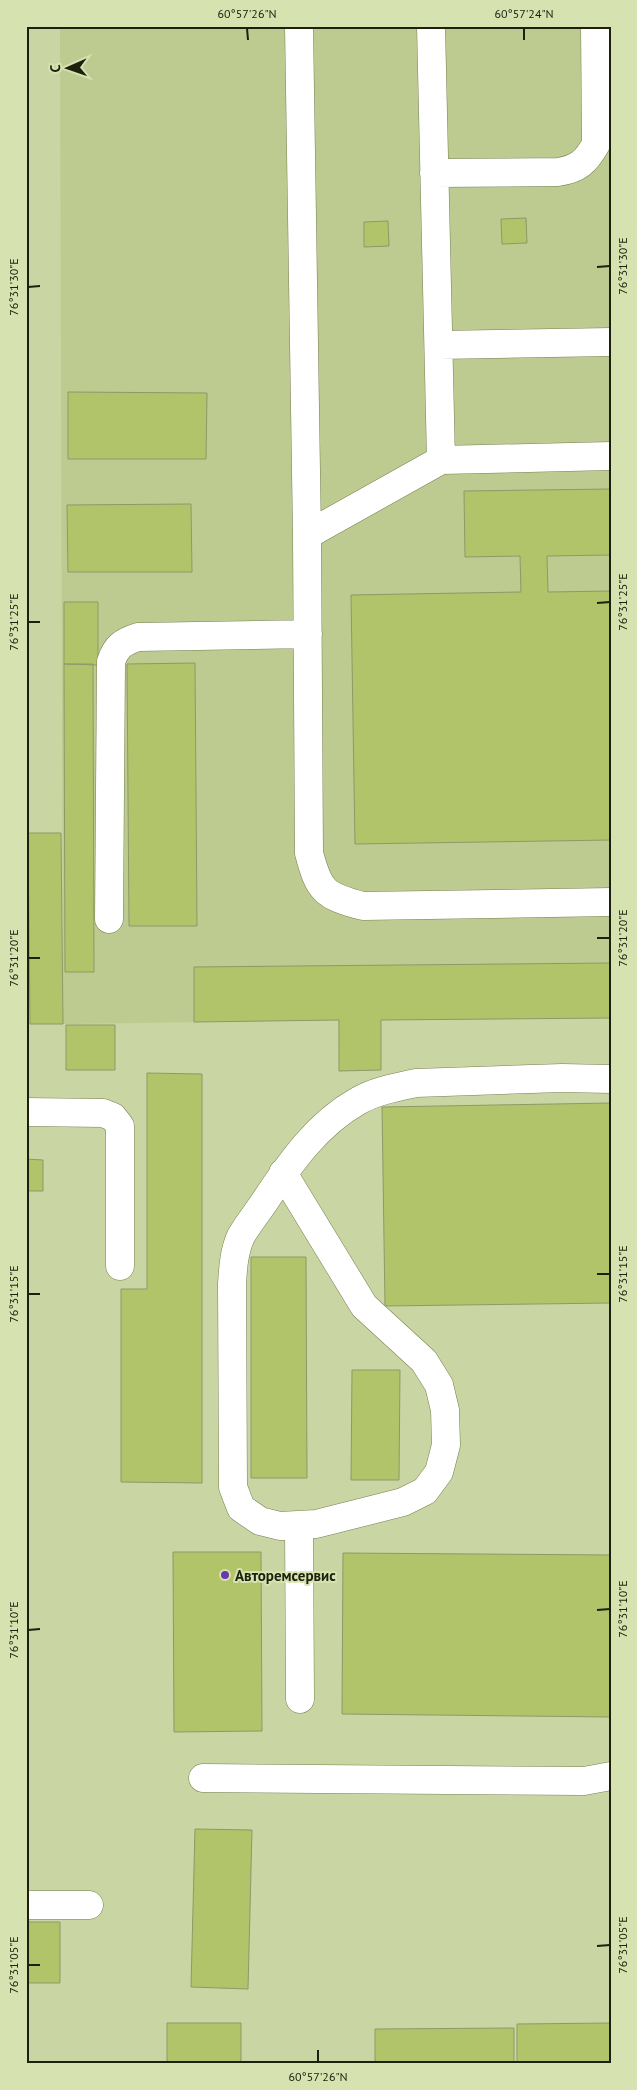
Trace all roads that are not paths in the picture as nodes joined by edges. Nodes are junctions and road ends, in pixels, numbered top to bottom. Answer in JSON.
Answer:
{"nodes":[{"id":1,"x":299,"y":26,"type":"edge"},
{"id":2,"x":431,"y":26,"type":"edge"},
{"id":3,"x":595,"y":26,"type":"edge"},
{"id":4,"x":434,"y":173,"type":"junction"},
{"id":5,"x":611,"y":342,"type":"edge"},
{"id":6,"x":438,"y":345,"type":"junction"},
{"id":7,"x":611,"y":456,"type":"edge"},
{"id":8,"x":441,"y":460,"type":"junction"},
{"id":9,"x":307,"y":535,"type":"junction"},
{"id":10,"x":308,"y":634,"type":"junction"},
{"id":11,"x":611,"y":902,"type":"edge"},
{"id":12,"x":108,"y":919,"type":"dead end"},
{"id":13,"x":611,"y":1079,"type":"edge"},
{"id":14,"x":26,"y":1112,"type":"edge"},
{"id":15,"x":284,"y":1173,"type":"junction"},
{"id":16,"x":120,"y":1266,"type":"dead end"},
{"id":17,"x":299,"y":1526,"type":"junction"},
{"id":18,"x":300,"y":1699,"type":"dead end"},
{"id":19,"x":611,"y":1776,"type":"edge"},
{"id":20,"x":203,"y":1778,"type":"dead end"},
{"id":21,"x":26,"y":1905,"type":"edge"},
{"id":22,"x":89,"y":1905,"type":"dead end"}],
"edges":[{"from":1,"to":9,"type":"lane"},
{"from":2,"to":4,"type":"lane"},
{"from":3,"to":4,"type":"lane"},
{"from":4,"to":6,"type":"lane"},
{"from":5,"to":6,"type":"lane"},
{"from":6,"to":8,"type":"lane"},
{"from":7,"to":8,"type":"lane"},
{"from":8,"to":9,"type":"lane"},
{"from":9,"to":10,"type":"lane"},
{"from":10,"to":11,"type":"lane"},
{"from":10,"to":12,"type":"lane"},
{"from":13,"to":15,"type":"lane"},
{"from":14,"to":16,"type":"lane"},
{"from":15,"to":17,"type":"lane"},
{"from":15,"to":17,"type":"lane"},
{"from":17,"to":18,"type":"lane"},
{"from":19,"to":20,"type":"lane"},
{"from":21,"to":22,"type":"lane"}]}
